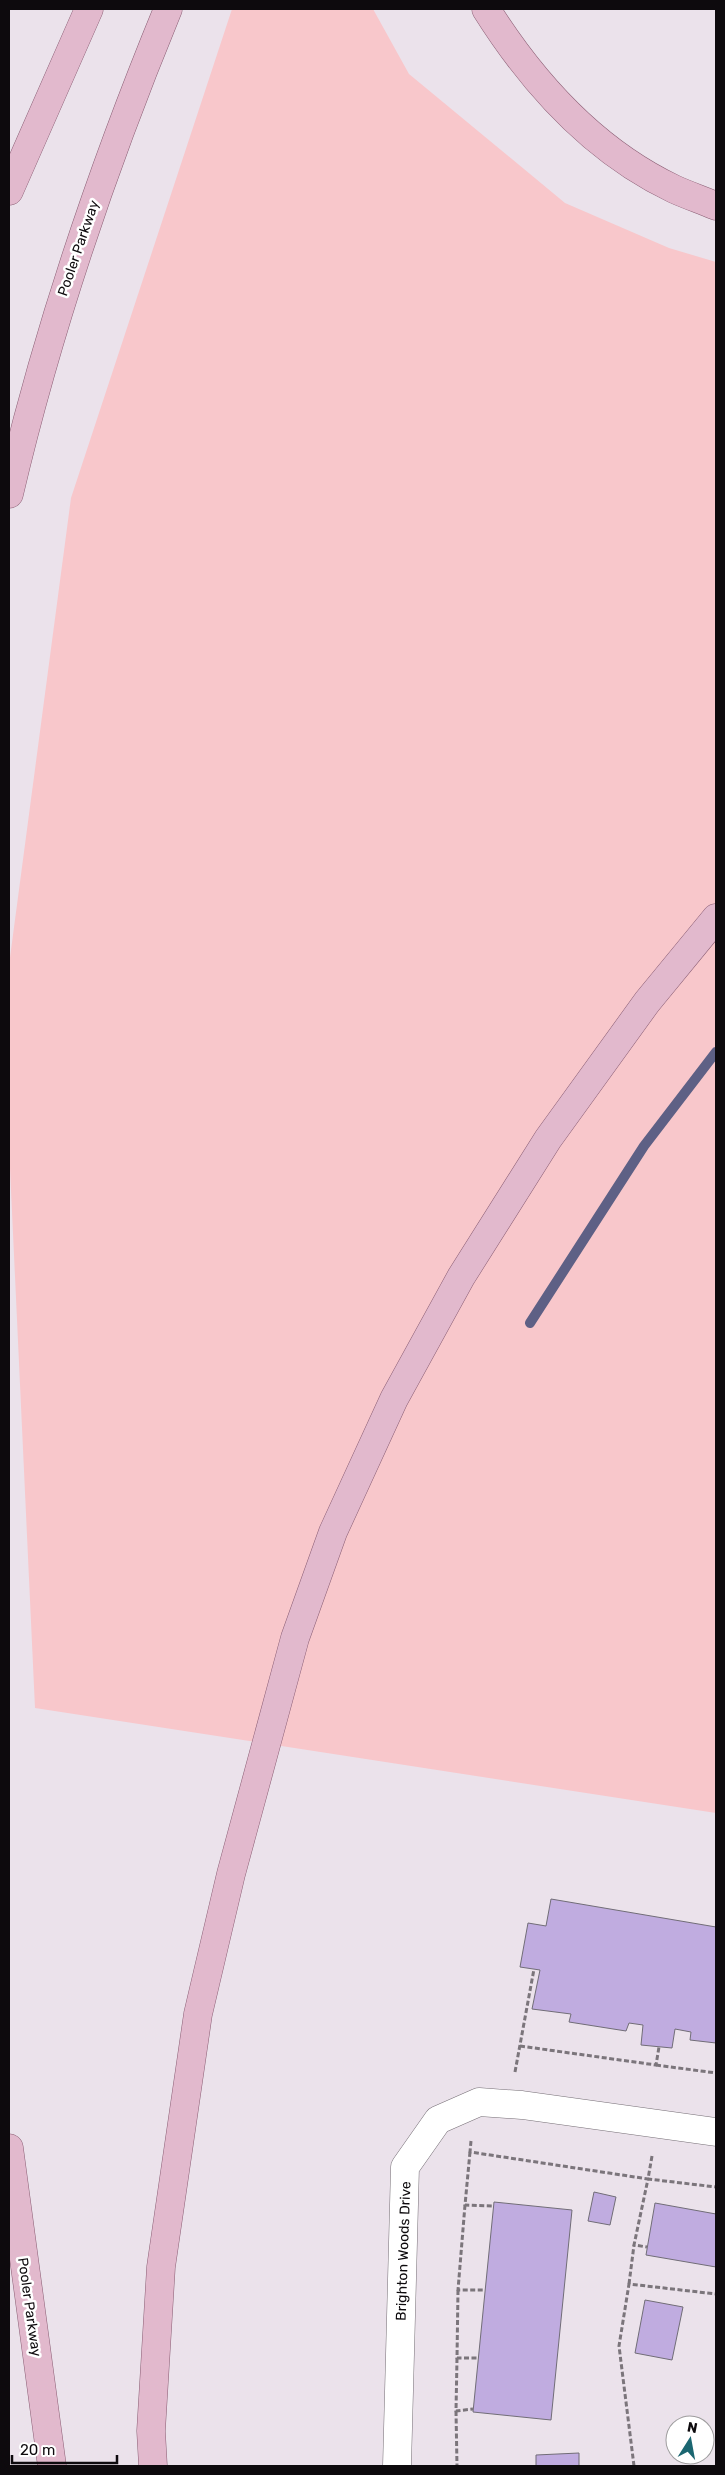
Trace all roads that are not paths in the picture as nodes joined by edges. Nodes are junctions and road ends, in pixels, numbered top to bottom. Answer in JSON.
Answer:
{"nodes":[{"id":1,"x":88,"y":9,"type":"edge"},
{"id":2,"x":168,"y":9,"type":"edge"},
{"id":3,"x":486,"y":9,"type":"edge"},
{"id":4,"x":9,"y":192,"type":"edge"},
{"id":5,"x":716,"y":206,"type":"edge"},
{"id":6,"x":9,"y":494,"type":"edge"},
{"id":7,"x":716,"y":918,"type":"edge"},
{"id":8,"x":716,"y":2132,"type":"edge"},
{"id":9,"x":9,"y":2148,"type":"edge"},
{"id":10,"x":52,"y":2466,"type":"edge"},
{"id":11,"x":153,"y":2466,"type":"edge"},
{"id":12,"x":397,"y":2466,"type":"edge"}],
"edges":[{"from":1,"to":4,"type":"main road"},
{"from":2,"to":6,"type":"main road","name":"Pooler Parkway"},
{"from":3,"to":5,"type":"main road"},
{"from":7,"to":11,"type":"main road"},
{"from":8,"to":12,"type":"street","name":"Brighton Woods Drive"},
{"from":9,"to":10,"type":"main road","name":"Pooler Parkway"}]}
